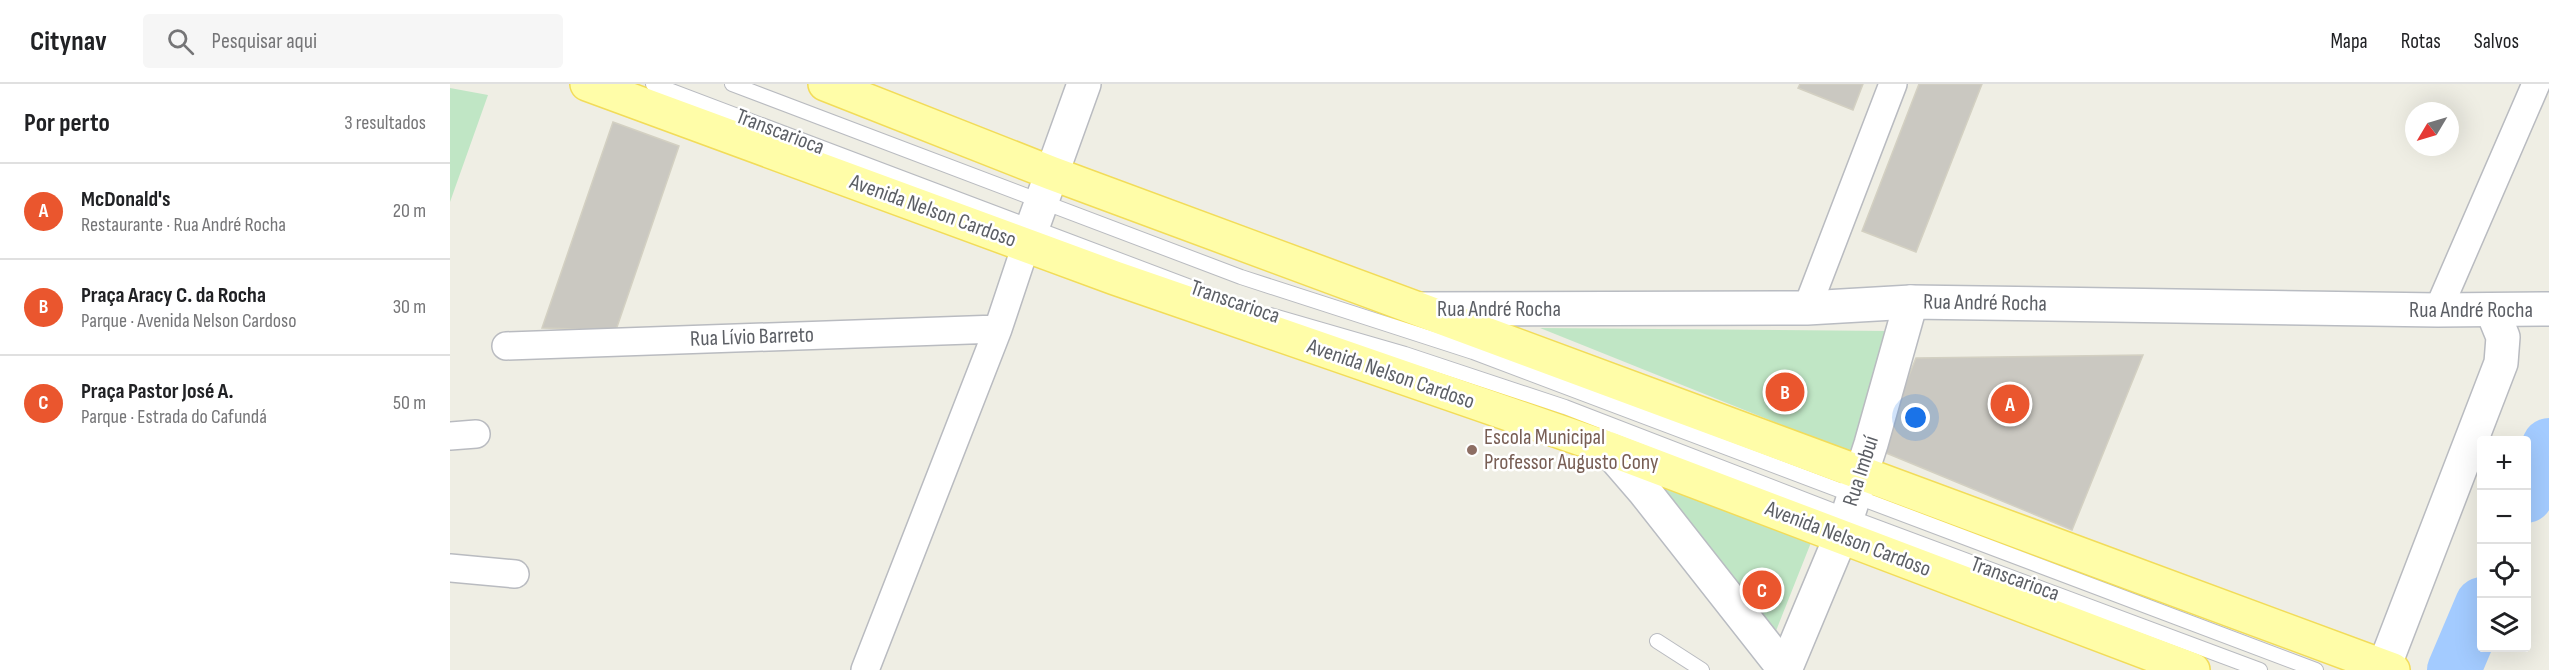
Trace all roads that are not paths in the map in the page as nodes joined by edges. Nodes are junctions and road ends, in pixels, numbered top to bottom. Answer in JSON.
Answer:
{"nodes":[{"id":1,"x":587,"y":84,"type":"edge"},
{"id":2,"x":653,"y":84,"type":"edge"},
{"id":3,"x":732,"y":84,"type":"edge"},
{"id":4,"x":825,"y":84,"type":"edge"},
{"id":5,"x":1083,"y":84,"type":"edge"},
{"id":6,"x":1893,"y":84,"type":"edge"},
{"id":7,"x":2536,"y":84,"type":"edge"},
{"id":8,"x":1038,"y":211,"type":"junction"},
{"id":9,"x":1216,"y":296,"type":"dead end"},
{"id":10,"x":1911,"y":302,"type":"junction"},
{"id":11,"x":1807,"y":308,"type":"junction"},
{"id":12,"x":1421,"y":309,"type":"junction"},
{"id":13,"x":2549,"y":309,"type":"edge"},
{"id":14,"x":1256,"y":310,"type":"dead end"},
{"id":15,"x":2438,"y":310,"type":"junction"},
{"id":16,"x":2492,"y":310,"type":"junction"},
{"id":17,"x":998,"y":329,"type":"junction"},
{"id":18,"x":506,"y":346,"type":"dead end"},
{"id":19,"x":1607,"y":448,"type":"junction"},
{"id":20,"x":1850,"y":505,"type":"junction"},
{"id":21,"x":450,"y":568,"type":"edge"},
{"id":22,"x":515,"y":574,"type":"dead end"},
{"id":23,"x":1657,"y":641,"type":"dead end"},
{"id":24,"x":2388,"y":668,"type":"edge"},
{"id":25,"x":865,"y":670,"type":"edge"},
{"id":26,"x":1702,"y":670,"type":"edge"},
{"id":27,"x":1785,"y":670,"type":"edge"},
{"id":28,"x":2193,"y":670,"type":"edge"},
{"id":29,"x":2260,"y":670,"type":"edge"},
{"id":30,"x":2316,"y":670,"type":"edge"}],
"edges":[{"from":1,"to":8,"type":"main road","name":"Avenida Nelson Cardoso"},
{"from":2,"to":8,"type":"lane","name":"Transcarioca"},
{"from":3,"to":8,"type":"lane","name":"Transcarioca"},
{"from":4,"to":8,"type":"main road","name":"Avenida Nelson Cardoso"},
{"from":5,"to":8,"type":"main road"},
{"from":6,"to":11,"type":"street"},
{"from":7,"to":15,"type":"street"},
{"from":8,"to":9,"type":"lane","name":"Transcarioca"},
{"from":8,"to":12,"type":"main road","name":"Avenida Nelson Cardoso"},
{"from":8,"to":17,"type":"street"},
{"from":8,"to":19,"type":"main road","name":"Avenida Nelson Cardoso"},
{"from":8,"to":20,"type":"lane","name":"Transcarioca"},
{"from":10,"to":11,"type":"main road","name":"Rua André Rocha"},
{"from":10,"to":15,"type":"main road","name":"Rua André Rocha"},
{"from":10,"to":20,"type":"main road","name":"Rua Imbuí"},
{"from":11,"to":12,"type":"main road","name":"Rua André Rocha"},
{"from":12,"to":20,"type":"main road","name":"Avenida Nelson Cardoso"},
{"from":13,"to":16,"type":"main road","name":"Rua André Rocha"},
{"from":14,"to":20,"type":"lane","name":"Transcarioca"},
{"from":15,"to":16,"type":"main road","name":"Rua André Rocha"},
{"from":16,"to":24,"type":"main road"},
{"from":17,"to":18,"type":"street","name":"Rua Lívio Barreto"},
{"from":17,"to":25,"type":"street"},
{"from":19,"to":20,"type":"main road","name":"Avenida Nelson Cardoso"},
{"from":19,"to":27,"type":"main road"},
{"from":20,"to":24,"type":"main road","name":"Avenida Nelson Cardoso"},
{"from":20,"to":27,"type":"main road","name":"Rua Imbuí"},
{"from":20,"to":28,"type":"main road","name":"Avenida Nelson Cardoso"},
{"from":20,"to":29,"type":"lane","name":"Transcarioca"},
{"from":20,"to":30,"type":"lane","name":"Transcarioca"},
{"from":21,"to":22,"type":"street"},
{"from":23,"to":26,"type":"lane"}]}
